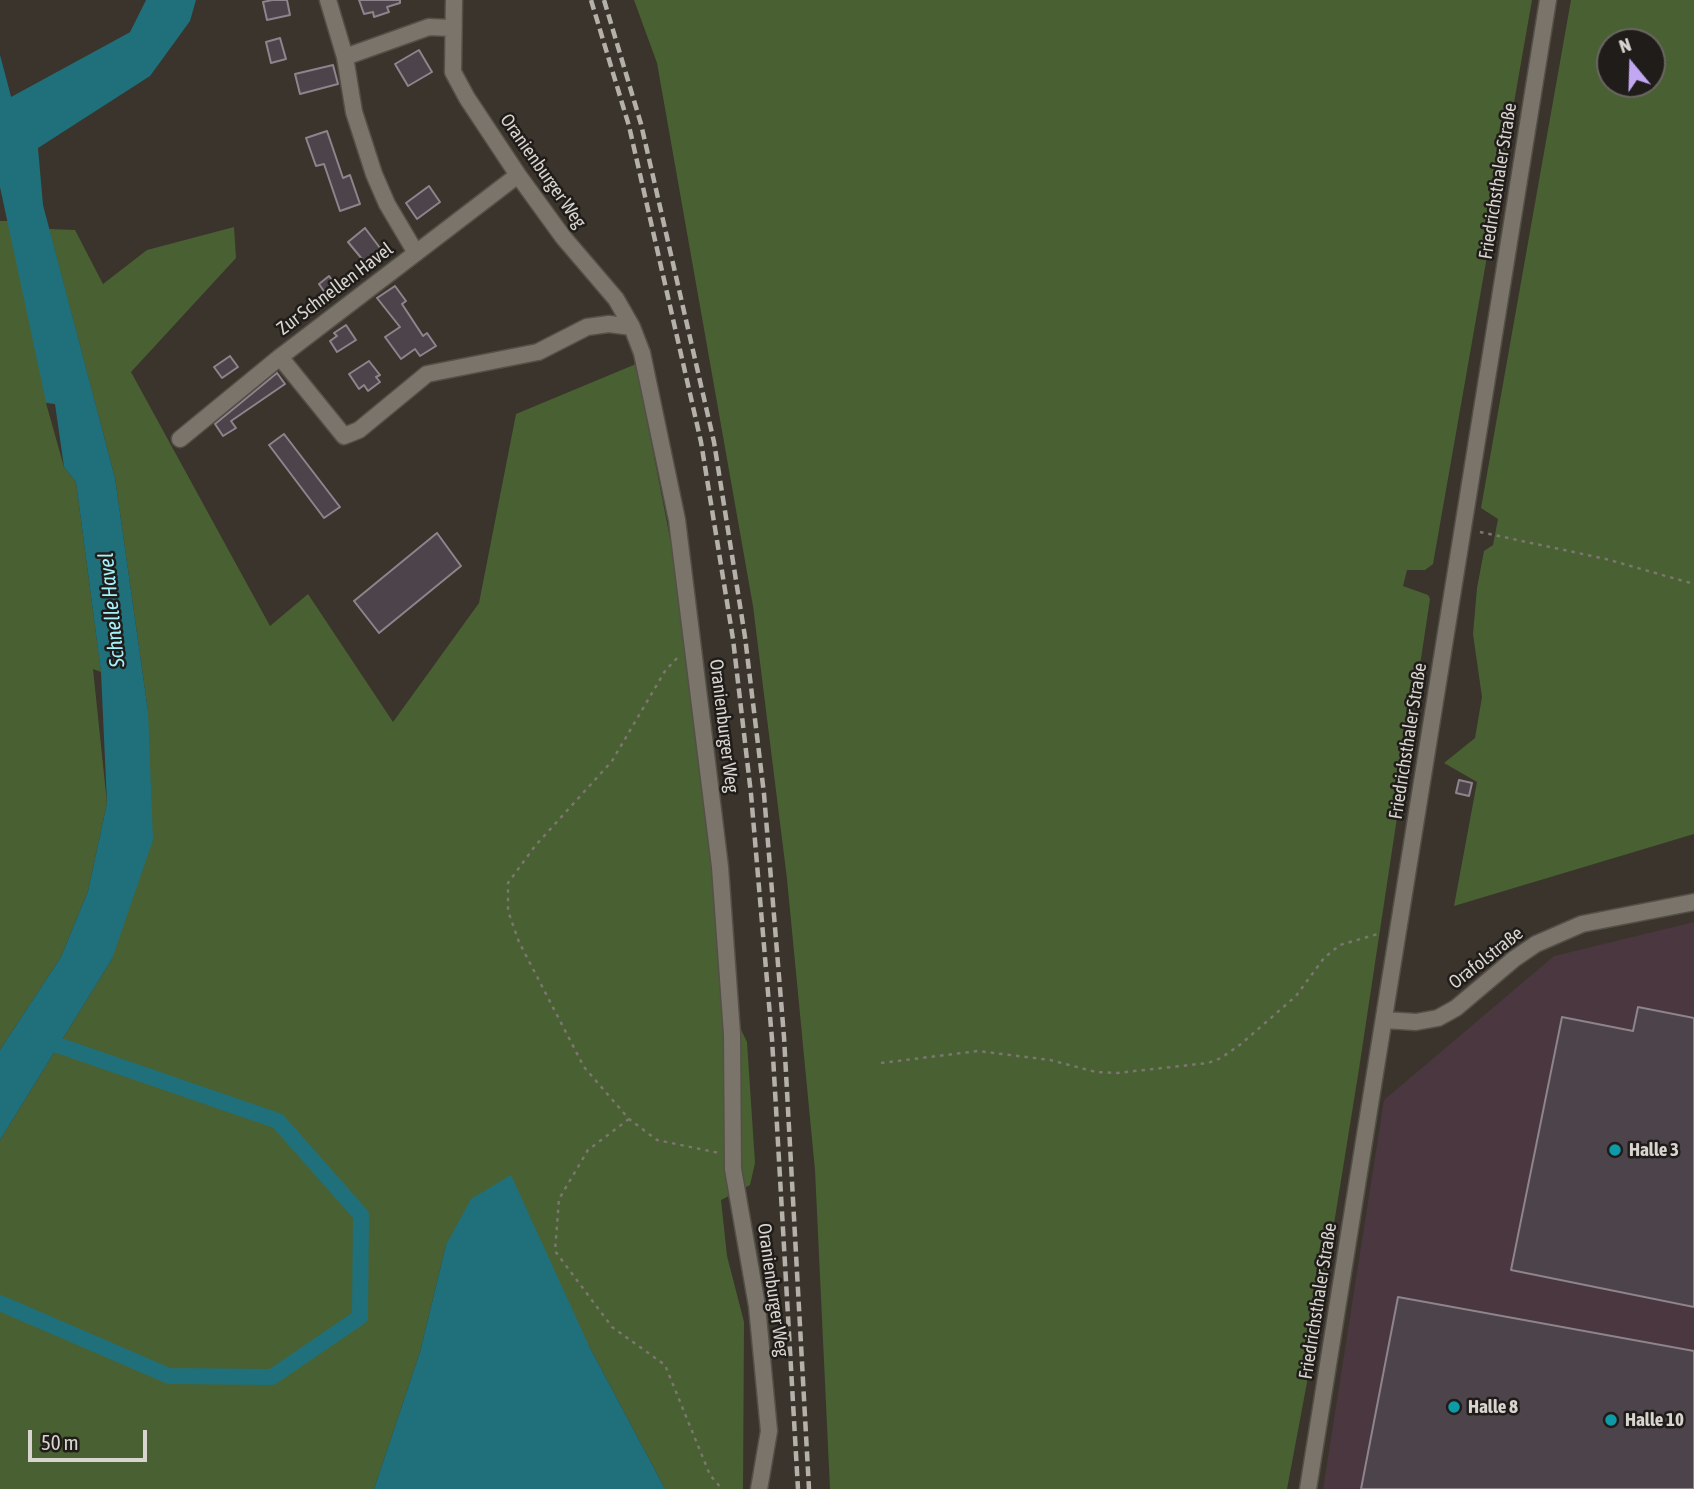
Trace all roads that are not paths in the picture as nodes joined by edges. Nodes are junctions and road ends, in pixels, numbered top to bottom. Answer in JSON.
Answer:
{"nodes":[{"id":1,"x":328,"y":0,"type":"edge"},
{"id":2,"x":454,"y":0,"type":"edge"},
{"id":3,"x":1548,"y":0,"type":"edge"},
{"id":4,"x":452,"y":28,"type":"junction"},
{"id":5,"x":345,"y":57,"type":"junction"},
{"id":6,"x":518,"y":175,"type":"junction"},
{"id":7,"x":416,"y":253,"type":"junction"},
{"id":8,"x":632,"y":327,"type":"junction"},
{"id":9,"x":280,"y":356,"type":"junction"},
{"id":10,"x":180,"y":439,"type":"dead end"},
{"id":11,"x":1694,"y":902,"type":"edge"},
{"id":12,"x":1384,"y":1020,"type":"junction"},
{"id":13,"x":759,"y":1489,"type":"edge"},
{"id":14,"x":1308,"y":1489,"type":"edge"}],
"edges":[{"from":1,"to":5,"type":"street"},
{"from":2,"to":4,"type":"street","name":"Oranienburger Weg"},
{"from":3,"to":12,"type":"street","name":"Friedrichsthaler Straße"},
{"from":4,"to":5,"type":"street"},
{"from":4,"to":6,"type":"street","name":"Oranienburger Weg"},
{"from":5,"to":7,"type":"street"},
{"from":6,"to":7,"type":"street","name":"Zur Schnellen Havel"},
{"from":6,"to":8,"type":"street","name":"Oranienburger Weg"},
{"from":7,"to":9,"type":"street","name":"Zur Schnellen Havel"},
{"from":8,"to":9,"type":"street"},
{"from":8,"to":13,"type":"street","name":"Oranienburger Weg"},
{"from":9,"to":10,"type":"street","name":"Zur Schnellen Havel"},
{"from":11,"to":12,"type":"street","name":"Orafolstraße"},
{"from":12,"to":14,"type":"street","name":"Friedrichsthaler Straße"}]}
